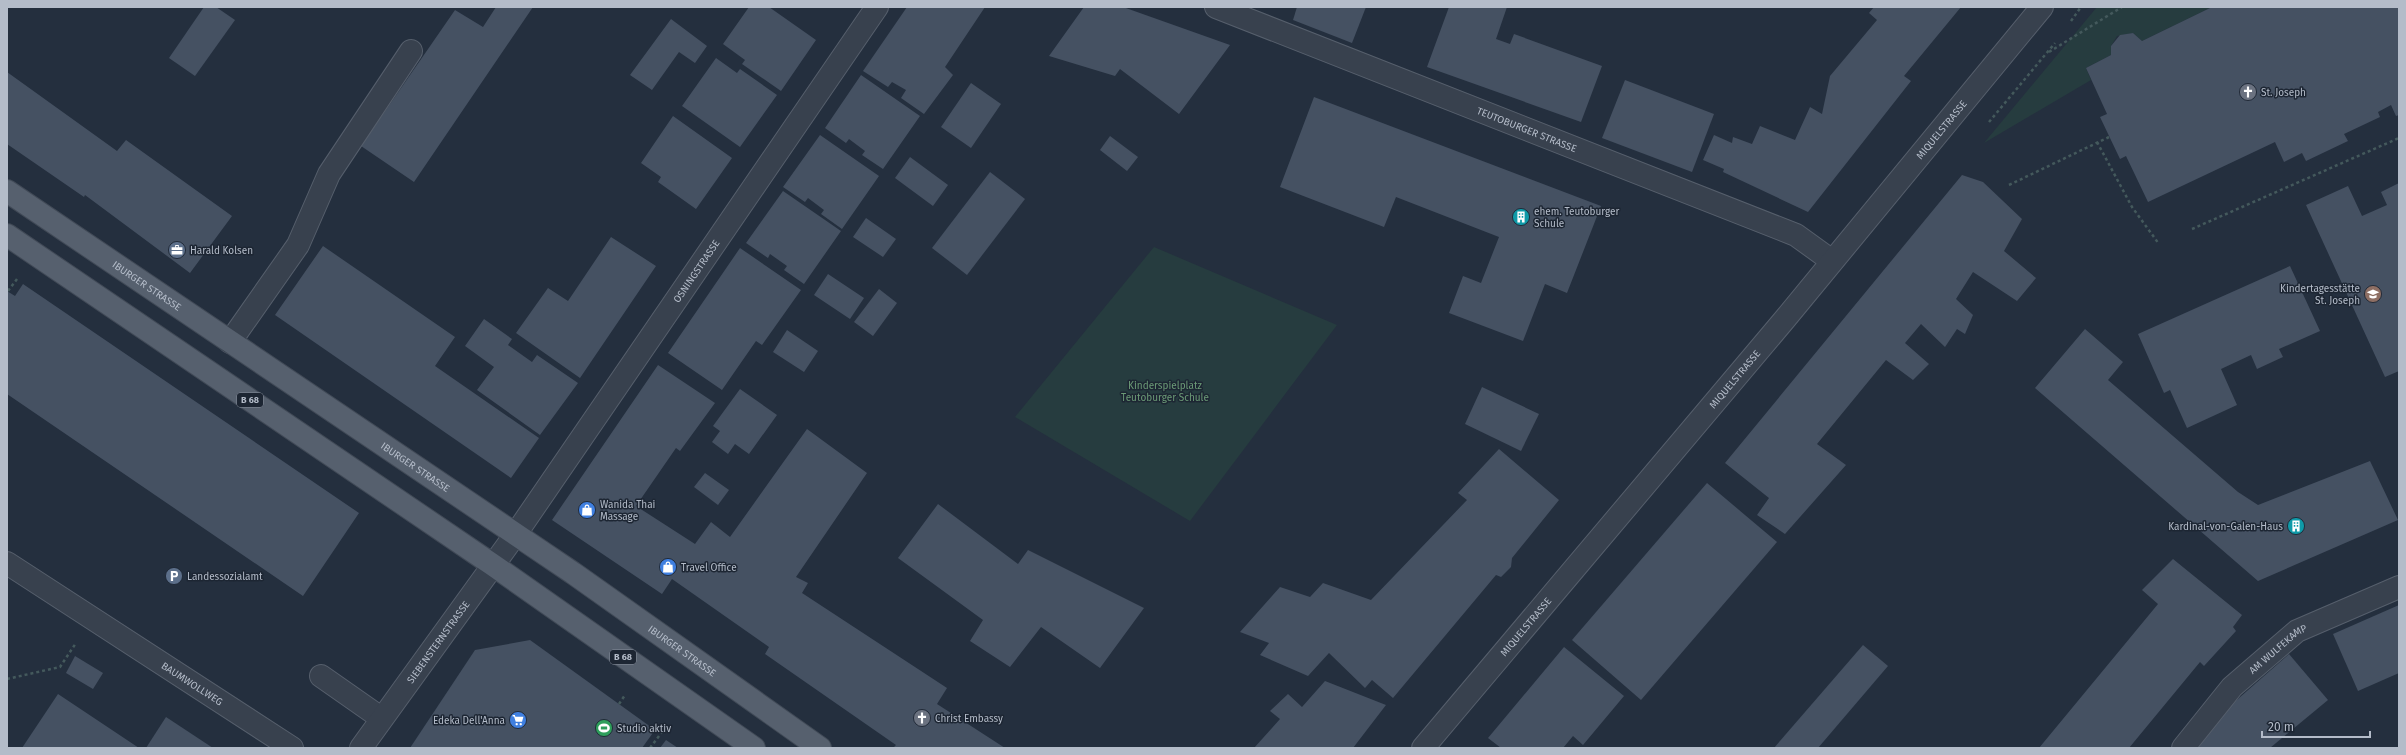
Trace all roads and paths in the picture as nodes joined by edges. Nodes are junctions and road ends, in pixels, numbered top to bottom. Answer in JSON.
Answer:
{"nodes":[{"id":1,"x":877,"y":7,"type":"edge"},
{"id":2,"x":1216,"y":7,"type":"edge"},
{"id":3,"x":2042,"y":7,"type":"edge"},
{"id":4,"x":2122,"y":7,"type":"edge"},
{"id":5,"x":1260,"y":15,"type":"edge"},
{"id":6,"x":411,"y":51,"type":"dead end"},
{"id":7,"x":2047,"y":53,"type":"dead end"},
{"id":8,"x":2110,"y":137,"type":"dead end"},
{"id":9,"x":2399,"y":138,"type":"edge"},
{"id":10,"x":2097,"y":142,"type":"junction"},
{"id":11,"x":2010,"y":185,"type":"dead end"},
{"id":12,"x":7,"y":191,"type":"edge"},
{"id":13,"x":2192,"y":229,"type":"dead end"},
{"id":14,"x":7,"y":235,"type":"edge"},
{"id":15,"x":2159,"y":244,"type":"dead end"},
{"id":16,"x":1832,"y":261,"type":"junction"},
{"id":17,"x":230,"y":342,"type":"junction"},
{"id":18,"x":515,"y":535,"type":"junction"},
{"id":19,"x":7,"y":563,"type":"edge"},
{"id":20,"x":493,"y":565,"type":"junction"},
{"id":21,"x":2399,"y":587,"type":"edge"},
{"id":22,"x":92,"y":619,"type":"junction"},
{"id":23,"x":320,"y":676,"type":"dead end"},
{"id":24,"x":7,"y":679,"type":"edge"},
{"id":25,"x":626,"y":695,"type":"dead end"},
{"id":26,"x":619,"y":704,"type":"dead end"},
{"id":27,"x":381,"y":718,"type":"junction"},
{"id":28,"x":292,"y":748,"type":"edge"},
{"id":29,"x":361,"y":748,"type":"edge"},
{"id":30,"x":754,"y":748,"type":"edge"},
{"id":31,"x":820,"y":748,"type":"edge"},
{"id":32,"x":1423,"y":748,"type":"edge"},
{"id":33,"x":2183,"y":748,"type":"edge"}],
"edges":[{"from":1,"to":18,"type":"street","name":"OSNINGSTRASSE"},
{"from":2,"to":5,"type":"street","name":"TEUTOBURGER STRASSE"},
{"from":3,"to":16,"type":"street","name":"MIQUELSTRASSE"},
{"from":4,"to":7,"type":"path"},
{"from":5,"to":16,"type":"street","name":"TEUTOBURGER STRASSE"},
{"from":6,"to":17,"type":"street"},
{"from":8,"to":10,"type":"path"},
{"from":9,"to":13,"type":"path"},
{"from":10,"to":11,"type":"path"},
{"from":10,"to":15,"type":"path"},
{"from":12,"to":17,"type":"main road","name":"IBURGER STRASSE"},
{"from":14,"to":20,"type":"main road","number":"B 68"},
{"from":16,"to":32,"type":"street","name":"MIQUELSTRASSE"},
{"from":17,"to":18,"type":"main road","name":"IBURGER STRASSE"},
{"from":18,"to":20,"type":"street","name":"SIEBENSTERNSTRASSE"},
{"from":18,"to":31,"type":"main road","name":"IBURGER STRASSE"},
{"from":19,"to":22,"type":"street","name":"BAUMWOLLWEG"},
{"from":20,"to":27,"type":"street","name":"SIEBENSTERNSTRASSE"},
{"from":20,"to":30,"type":"main road","number":"B 68"},
{"from":21,"to":33,"type":"street","name":"AM WULFEKAMP"},
{"from":22,"to":24,"type":"path"},
{"from":22,"to":28,"type":"street","name":"BAUMWOLLWEG"},
{"from":23,"to":27,"type":"street"},
{"from":25,"to":26,"type":"path"},
{"from":27,"to":29,"type":"street","name":"SIEBENSTERNSTRASSE"}]}
